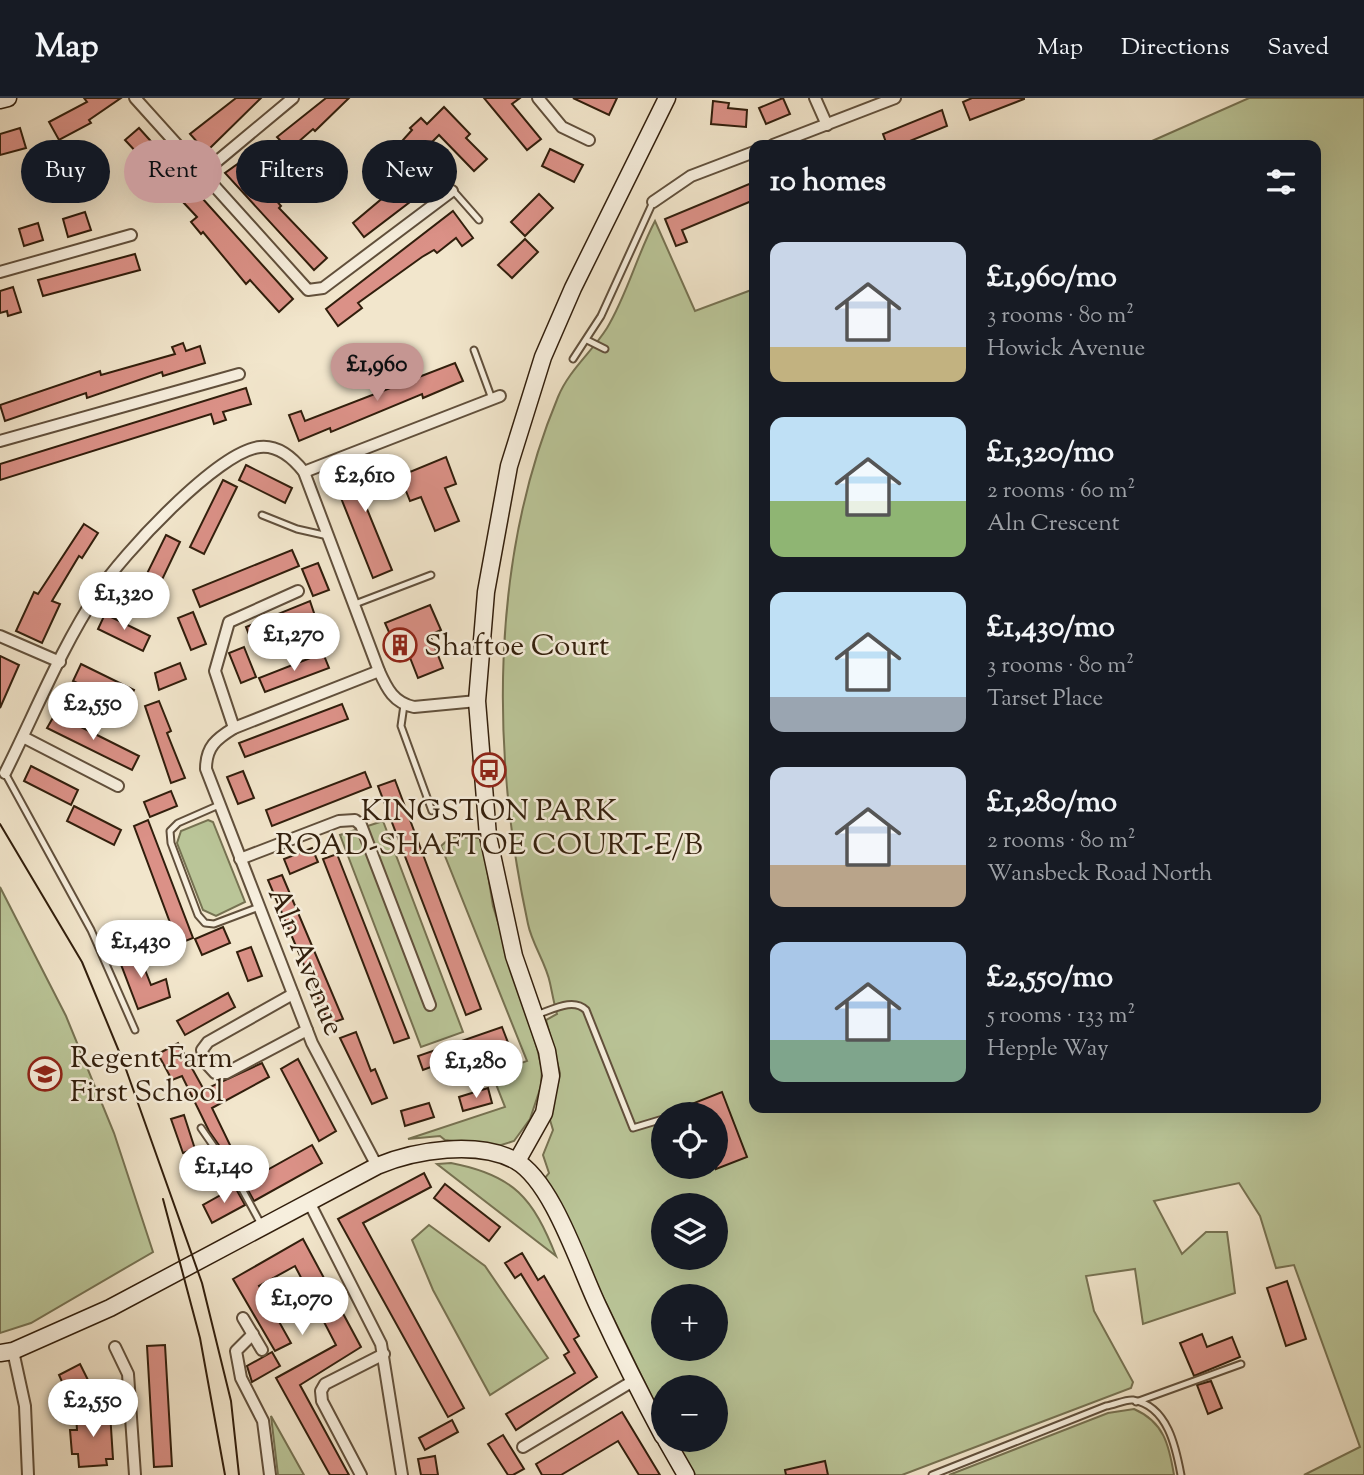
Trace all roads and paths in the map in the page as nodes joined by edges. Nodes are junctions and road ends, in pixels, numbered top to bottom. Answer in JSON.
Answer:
{"nodes":[{"id":1,"x":8,"y":98,"type":"edge"},
{"id":2,"x":135,"y":98,"type":"edge"},
{"id":3,"x":293,"y":98,"type":"edge"},
{"id":4,"x":538,"y":98,"type":"edge"},
{"id":5,"x":667,"y":98,"type":"edge"},
{"id":6,"x":815,"y":98,"type":"edge"},
{"id":7,"x":895,"y":98,"type":"edge"},
{"id":8,"x":0,"y":100,"type":"edge"},
{"id":9,"x":827,"y":125,"type":"junction"},
{"id":10,"x":173,"y":140,"type":"edge"},
{"id":11,"x":589,"y":140,"type":"dead end"},
{"id":12,"x":787,"y":140,"type":"edge"},
{"id":13,"x":749,"y":154,"type":"edge"},
{"id":14,"x":222,"y":157,"type":"edge"},
{"id":15,"x":222,"y":194,"type":"edge"},
{"id":16,"x":457,"y":195,"type":"edge"},
{"id":17,"x":653,"y":202,"type":"joint"},
{"id":18,"x":437,"y":203,"type":"edge"},
{"id":19,"x":479,"y":220,"type":"dead end"},
{"id":20,"x":131,"y":234,"type":"dead end"},
{"id":21,"x":0,"y":272,"type":"edge"},
{"id":22,"x":587,"y":340,"type":"junction"},
{"id":23,"x":605,"y":349,"type":"dead end"},
{"id":24,"x":474,"y":350,"type":"dead end"},
{"id":25,"x":573,"y":359,"type":"dead end"},
{"id":26,"x":239,"y":374,"type":"dead end"},
{"id":27,"x":496,"y":398,"type":"joint"},
{"id":28,"x":0,"y":441,"type":"edge"},
{"id":29,"x":304,"y":472,"type":"junction"},
{"id":30,"x":262,"y":515,"type":"dead end"},
{"id":31,"x":328,"y":536,"type":"junction"},
{"id":32,"x":431,"y":575,"type":"dead end"},
{"id":33,"x":298,"y":591,"type":"dead end"},
{"id":34,"x":355,"y":604,"type":"junction"},
{"id":35,"x":0,"y":636,"type":"edge"},
{"id":36,"x":60,"y":662,"type":"junction"},
{"id":37,"x":379,"y":671,"type":"junction"},
{"id":38,"x":477,"y":701,"type":"junction"},
{"id":39,"x":404,"y":705,"type":"junction"},
{"id":40,"x":234,"y":728,"type":"junction"},
{"id":41,"x":23,"y":737,"type":"junction"},
{"id":42,"x":5,"y":774,"type":"joint"},
{"id":43,"x":118,"y":786,"type":"dead end"},
{"id":44,"x":219,"y":805,"type":"junction"},
{"id":45,"x":432,"y":811,"type":"dead end"},
{"id":46,"x":240,"y":859,"type":"junction"},
{"id":47,"x":258,"y":907,"type":"junction"},
{"id":48,"x":293,"y":995,"type":"junction"},
{"id":49,"x":430,"y":1005,"type":"dead end"},
{"id":50,"x":535,"y":1016,"type":"junction"},
{"id":51,"x":135,"y":1030,"type":"dead end"},
{"id":52,"x":307,"y":1030,"type":"junction"},
{"id":53,"x":651,"y":1123,"type":"edge"},
{"id":54,"x":201,"y":1128,"type":"dead end"},
{"id":55,"x":517,"y":1161,"type":"junction"},
{"id":56,"x":377,"y":1166,"type":"junction"},
{"id":57,"x":309,"y":1202,"type":"junction"},
{"id":58,"x":262,"y":1227,"type":"junction"},
{"id":59,"x":243,"y":1318,"type":"dead end"},
{"id":60,"x":253,"y":1334,"type":"junction"},
{"id":61,"x":115,"y":1348,"type":"dead end"},
{"id":62,"x":262,"y":1349,"type":"dead end"},
{"id":63,"x":6,"y":1352,"type":"edge"},
{"id":64,"x":384,"y":1354,"type":"junction"},
{"id":65,"x":1241,"y":1364,"type":"dead end"},
{"id":66,"x":633,"y":1381,"type":"junction"},
{"id":67,"x":1136,"y":1402,"type":"junction"},
{"id":68,"x":651,"y":1414,"type":"edge"},
{"id":69,"x":523,"y":1447,"type":"dead end"},
{"id":70,"x":673,"y":1452,"type":"edge"},
{"id":71,"x":28,"y":1475,"type":"edge"},
{"id":72,"x":135,"y":1475,"type":"edge"},
{"id":73,"x":270,"y":1475,"type":"edge"},
{"id":74,"x":362,"y":1475,"type":"edge"},
{"id":75,"x":402,"y":1475,"type":"edge"},
{"id":76,"x":686,"y":1475,"type":"edge"},
{"id":77,"x":932,"y":1475,"type":"edge"},
{"id":78,"x":1181,"y":1475,"type":"edge"}],
"edges":[{"from":1,"to":8,"type":"street"},
{"from":2,"to":10,"type":"street"},
{"from":3,"to":14,"type":"street"},
{"from":4,"to":11,"type":"street"},
{"from":5,"to":38,"type":"street"},
{"from":6,"to":9,"type":"street"},
{"from":7,"to":9,"type":"street"},
{"from":9,"to":12,"type":"street"},
{"from":13,"to":17,"type":"street"},
{"from":15,"to":18,"type":"street"},
{"from":16,"to":19,"type":"lane"},
{"from":17,"to":22,"type":"lane"},
{"from":20,"to":21,"type":"street"},
{"from":22,"to":23,"type":"lane"},
{"from":22,"to":25,"type":"lane"},
{"from":24,"to":27,"type":"lane"},
{"from":26,"to":28,"type":"street"},
{"from":27,"to":29,"type":"street"},
{"from":29,"to":31,"type":"street"},
{"from":29,"to":36,"type":"street"},
{"from":30,"to":31,"type":"lane"},
{"from":31,"to":34,"type":"street"},
{"from":32,"to":34,"type":"lane"},
{"from":33,"to":40,"type":"street"},
{"from":34,"to":37,"type":"street"},
{"from":35,"to":36,"type":"street"},
{"from":36,"to":41,"type":"street"},
{"from":37,"to":39,"type":"street"},
{"from":37,"to":40,"type":"street","name":"Aln Avenue"},
{"from":38,"to":39,"type":"street"},
{"from":38,"to":50,"type":"street"},
{"from":39,"to":45,"type":"lane"},
{"from":40,"to":44,"type":"street","name":"Aln Avenue"},
{"from":41,"to":42,"type":"street"},
{"from":41,"to":43,"type":"street"},
{"from":42,"to":51,"type":"lane"},
{"from":44,"to":46,"type":"street","name":"Aln Avenue"},
{"from":44,"to":47,"type":"lane"},
{"from":46,"to":47,"type":"street","name":"Aln Avenue"},
{"from":46,"to":49,"type":"street"},
{"from":47,"to":48,"type":"street","name":"Aln Avenue"},
{"from":48,"to":52,"type":"street","name":"Aln Avenue"},
{"from":48,"to":52,"type":"street"},
{"from":50,"to":53,"type":"lane"},
{"from":50,"to":55,"type":"street"},
{"from":52,"to":56,"type":"street","name":"Aln Avenue"},
{"from":54,"to":58,"type":"lane"},
{"from":55,"to":56,"type":"street"},
{"from":55,"to":66,"type":"street"},
{"from":56,"to":57,"type":"street"},
{"from":57,"to":58,"type":"street"},
{"from":57,"to":64,"type":"street"},
{"from":58,"to":63,"type":"street"},
{"from":59,"to":60,"type":"street"},
{"from":60,"to":62,"type":"street"},
{"from":60,"to":73,"type":"street"},
{"from":61,"to":72,"type":"street"},
{"from":63,"to":71,"type":"street"},
{"from":64,"to":74,"type":"street"},
{"from":64,"to":75,"type":"street"},
{"from":65,"to":67,"type":"lane"},
{"from":66,"to":68,"type":"street"},
{"from":66,"to":69,"type":"street"},
{"from":67,"to":77,"type":"lane"},
{"from":67,"to":78,"type":"lane"},
{"from":70,"to":76,"type":"street"}]}
